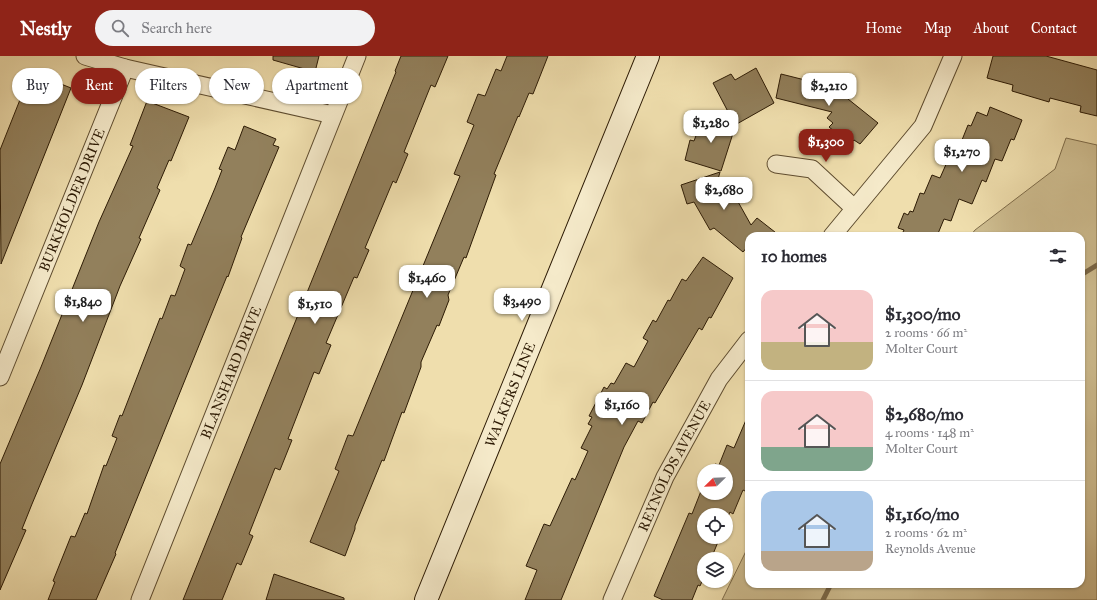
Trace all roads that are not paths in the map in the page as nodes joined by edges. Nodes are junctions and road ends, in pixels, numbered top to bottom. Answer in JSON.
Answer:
{"nodes":[{"id":1,"x":85,"y":56,"type":"edge"},
{"id":2,"x":358,"y":56,"type":"edge"},
{"id":3,"x":648,"y":56,"type":"edge"},
{"id":4,"x":953,"y":56,"type":"edge"},
{"id":5,"x":125,"y":68,"type":"edge"},
{"id":6,"x":127,"y":68,"type":"edge"},
{"id":7,"x":110,"y":104,"type":"edge"},
{"id":8,"x":333,"y":114,"type":"junction"},
{"id":9,"x":776,"y":164,"type":"dead end"},
{"id":10,"x":854,"y":208,"type":"junction"},
{"id":11,"x":835,"y":232,"type":"edge"},
{"id":12,"x":745,"y":345,"type":"edge"},
{"id":13,"x":0,"y":376,"type":"edge"},
{"id":14,"x":140,"y":600,"type":"edge"},
{"id":15,"x":426,"y":600,"type":"edge"},
{"id":16,"x":612,"y":600,"type":"edge"}],
"edges":[{"from":1,"to":5,"type":"street"},
{"from":2,"to":8,"type":"street","name":"BLANSHARD DRIVE"},
{"from":3,"to":15,"type":"main road","name":"WALKERS LINE"},
{"from":4,"to":10,"type":"street"},
{"from":6,"to":8,"type":"street"},
{"from":7,"to":13,"type":"street","name":"BURKHOLDER DRIVE"},
{"from":8,"to":14,"type":"street","name":"BLANSHARD DRIVE"},
{"from":9,"to":10,"type":"street"},
{"from":10,"to":11,"type":"street"},
{"from":12,"to":16,"type":"street","name":"REYNOLDS AVENUE"}]}
